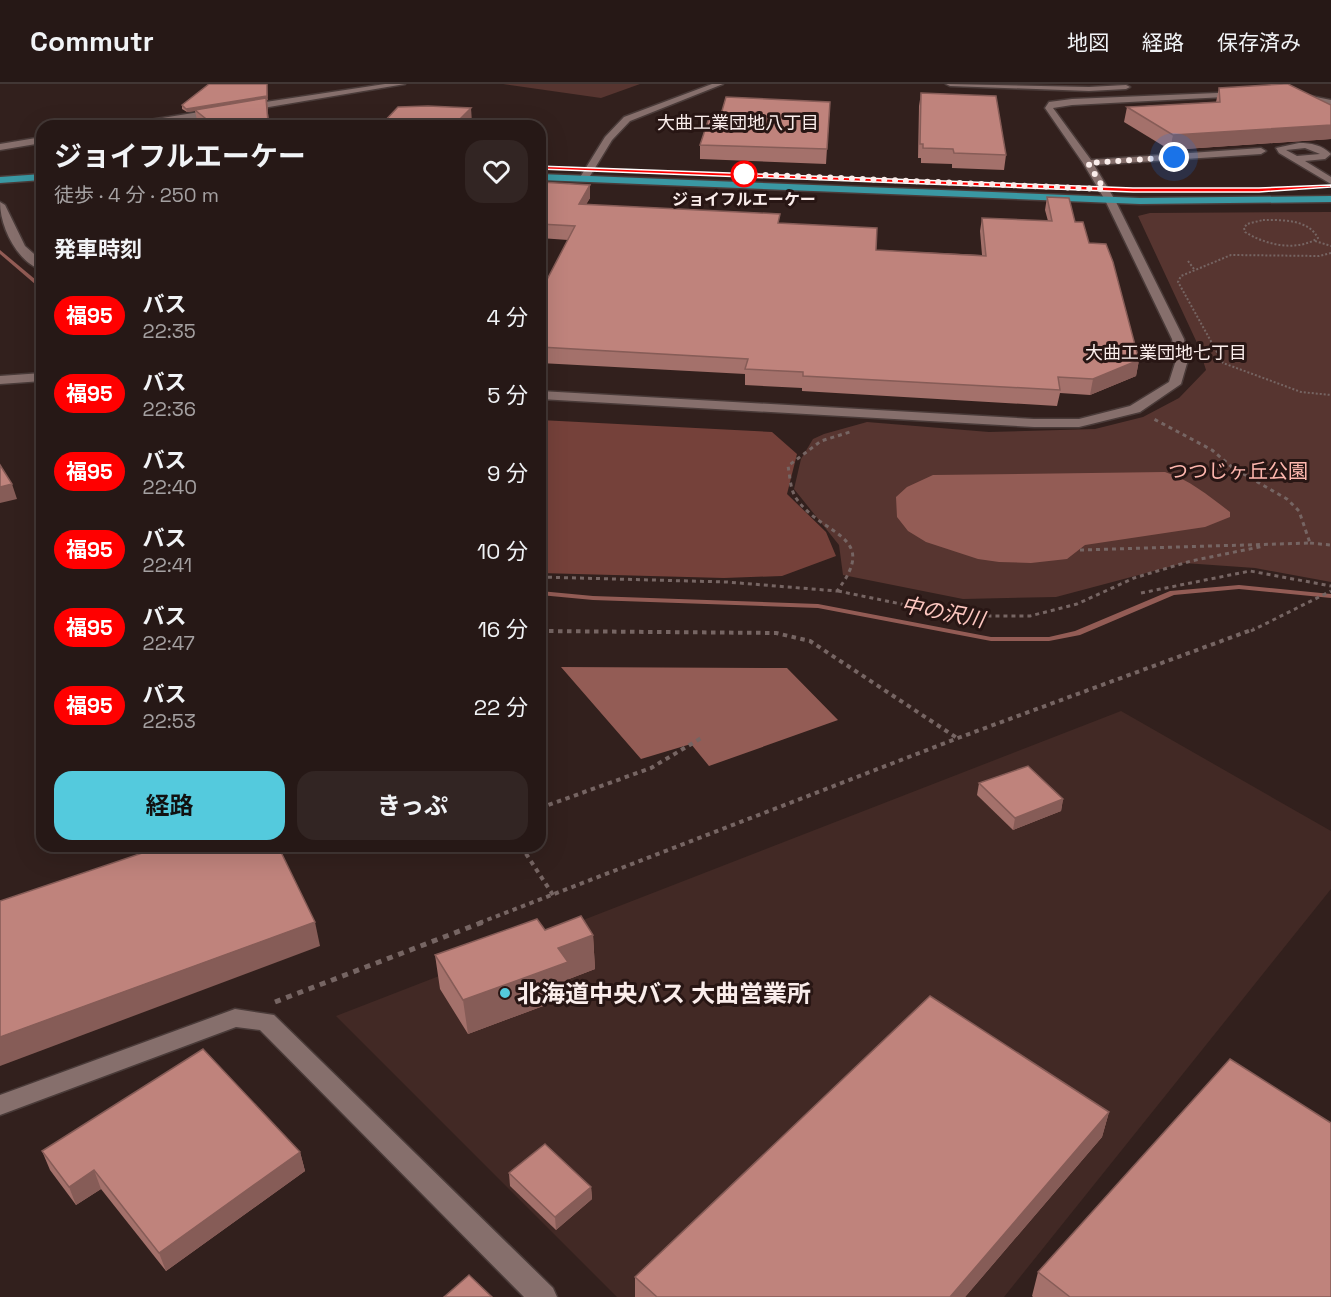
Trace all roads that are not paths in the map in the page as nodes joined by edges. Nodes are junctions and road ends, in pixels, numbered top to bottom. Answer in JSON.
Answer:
{"nodes":[{"id":1,"x":401,"y":84,"type":"edge"},
{"id":2,"x":719,"y":84,"type":"edge"},
{"id":3,"x":950,"y":84,"type":"edge"},
{"id":4,"x":1134,"y":87,"type":"dead end"},
{"id":5,"x":1089,"y":89,"type":"junction"},
{"id":6,"x":1257,"y":93,"type":"edge"},
{"id":7,"x":1290,"y":94,"type":"edge"},
{"id":8,"x":1102,"y":101,"type":"junction"},
{"id":9,"x":1331,"y":103,"type":"edge"},
{"id":10,"x":237,"y":110,"type":"edge"},
{"id":11,"x":225,"y":111,"type":"edge"},
{"id":12,"x":169,"y":120,"type":"edge"},
{"id":13,"x":36,"y":141,"type":"edge"},
{"id":14,"x":0,"y":147,"type":"edge"},
{"id":15,"x":1327,"y":149,"type":"edge"},
{"id":16,"x":1261,"y":152,"type":"edge"},
{"id":17,"x":1296,"y":159,"type":"junction"},
{"id":18,"x":1088,"y":163,"type":"junction"},
{"id":19,"x":36,"y":167,"type":"edge"},
{"id":20,"x":546,"y":167,"type":"edge"},
{"id":21,"x":591,"y":169,"type":"junction"},
{"id":22,"x":0,"y":170,"type":"edge"},
{"id":23,"x":36,"y":177,"type":"edge"},
{"id":24,"x":546,"y":177,"type":"edge"},
{"id":25,"x":584,"y":179,"type":"junction"},
{"id":26,"x":0,"y":180,"type":"edge"},
{"id":27,"x":1331,"y":181,"type":"edge"},
{"id":28,"x":1302,"y":188,"type":"dead end"},
{"id":29,"x":1133,"y":190,"type":"dead end"},
{"id":30,"x":1144,"y":190,"type":"dead end"},
{"id":31,"x":1107,"y":194,"type":"junction"},
{"id":32,"x":1331,"y":199,"type":"edge"},
{"id":33,"x":0,"y":205,"type":"edge"},
{"id":34,"x":36,"y":262,"type":"edge"},
{"id":35,"x":36,"y":377,"type":"edge"},
{"id":36,"x":0,"y":380,"type":"edge"},
{"id":37,"x":546,"y":395,"type":"edge"},
{"id":38,"x":0,"y":1105,"type":"edge"},
{"id":39,"x":543,"y":1297,"type":"edge"}],
"edges":[{"from":1,"to":10,"type":"street"},
{"from":2,"to":21,"type":"street"},
{"from":3,"to":5,"type":"street"},
{"from":4,"to":5,"type":"street"},
{"from":5,"to":8,"type":"street"},
{"from":6,"to":8,"type":"street"},
{"from":7,"to":9,"type":"street"},
{"from":8,"to":18,"type":"street"},
{"from":11,"to":12,"type":"street"},
{"from":13,"to":14,"type":"street"},
{"from":15,"to":17,"type":"street"},
{"from":15,"to":17,"type":"street"},
{"from":16,"to":18,"type":"street"},
{"from":17,"to":27,"type":"street"},
{"from":18,"to":31,"type":"street"},
{"from":19,"to":22,"type":"main road"},
{"from":20,"to":21,"type":"main road"},
{"from":21,"to":25,"type":"street"},
{"from":21,"to":31,"type":"main road"},
{"from":23,"to":26,"type":"main road"},
{"from":24,"to":25,"type":"main road"},
{"from":25,"to":31,"type":"main road"},
{"from":28,"to":30,"type":"main road"},
{"from":29,"to":31,"type":"main road"},
{"from":31,"to":32,"type":"main road"},
{"from":31,"to":37,"type":"street"},
{"from":33,"to":34,"type":"street"},
{"from":35,"to":36,"type":"street"},
{"from":38,"to":39,"type":"street"}]}
